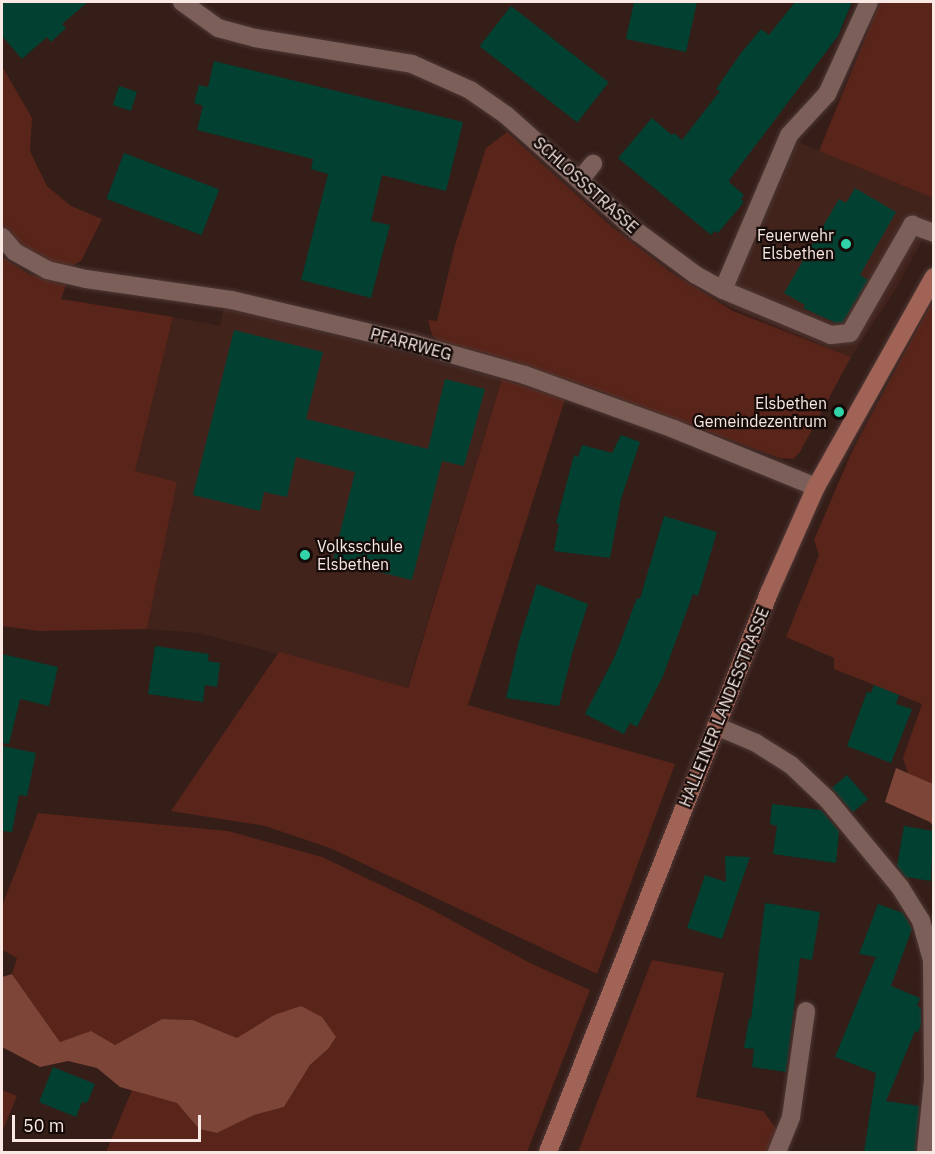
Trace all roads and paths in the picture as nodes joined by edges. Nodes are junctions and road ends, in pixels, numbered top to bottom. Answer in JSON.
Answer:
{"nodes":[{"id":1,"x":182,"y":2,"type":"edge"},
{"id":2,"x":869,"y":2,"type":"edge"},
{"id":3,"x":593,"y":164,"type":"dead end"},
{"id":4,"x":580,"y":180,"type":"junction"},
{"id":5,"x":933,"y":233,"type":"edge"},
{"id":6,"x":2,"y":237,"type":"edge"},
{"id":7,"x":933,"y":277,"type":"edge"},
{"id":8,"x":723,"y":290,"type":"junction"},
{"id":9,"x":816,"y":487,"type":"junction"},
{"id":10,"x":716,"y":726,"type":"junction"},
{"id":11,"x":806,"y":1011,"type":"dead end"},
{"id":12,"x":548,"y":1152,"type":"edge"},
{"id":13,"x":777,"y":1152,"type":"edge"},
{"id":14,"x":926,"y":1152,"type":"edge"}],
"edges":[{"from":1,"to":4,"type":"street","name":"SCHLOSSSTRASSE"},
{"from":2,"to":8,"type":"street"},
{"from":3,"to":4,"type":"street"},
{"from":4,"to":8,"type":"street","name":"SCHLOSSSTRASSE"},
{"from":5,"to":8,"type":"street","name":"SCHLOSSSTRASSE"},
{"from":6,"to":9,"type":"street","name":"PFARRWEG"},
{"from":7,"to":9,"type":"main road","name":"HALLEINER LANDESSTRASSE"},
{"from":9,"to":10,"type":"main road","name":"HALLEINER LANDESSTRASSE"},
{"from":10,"to":12,"type":"main road","name":"HALLEINER LANDESSTRASSE"},
{"from":10,"to":14,"type":"street"},
{"from":11,"to":13,"type":"street"}]}
